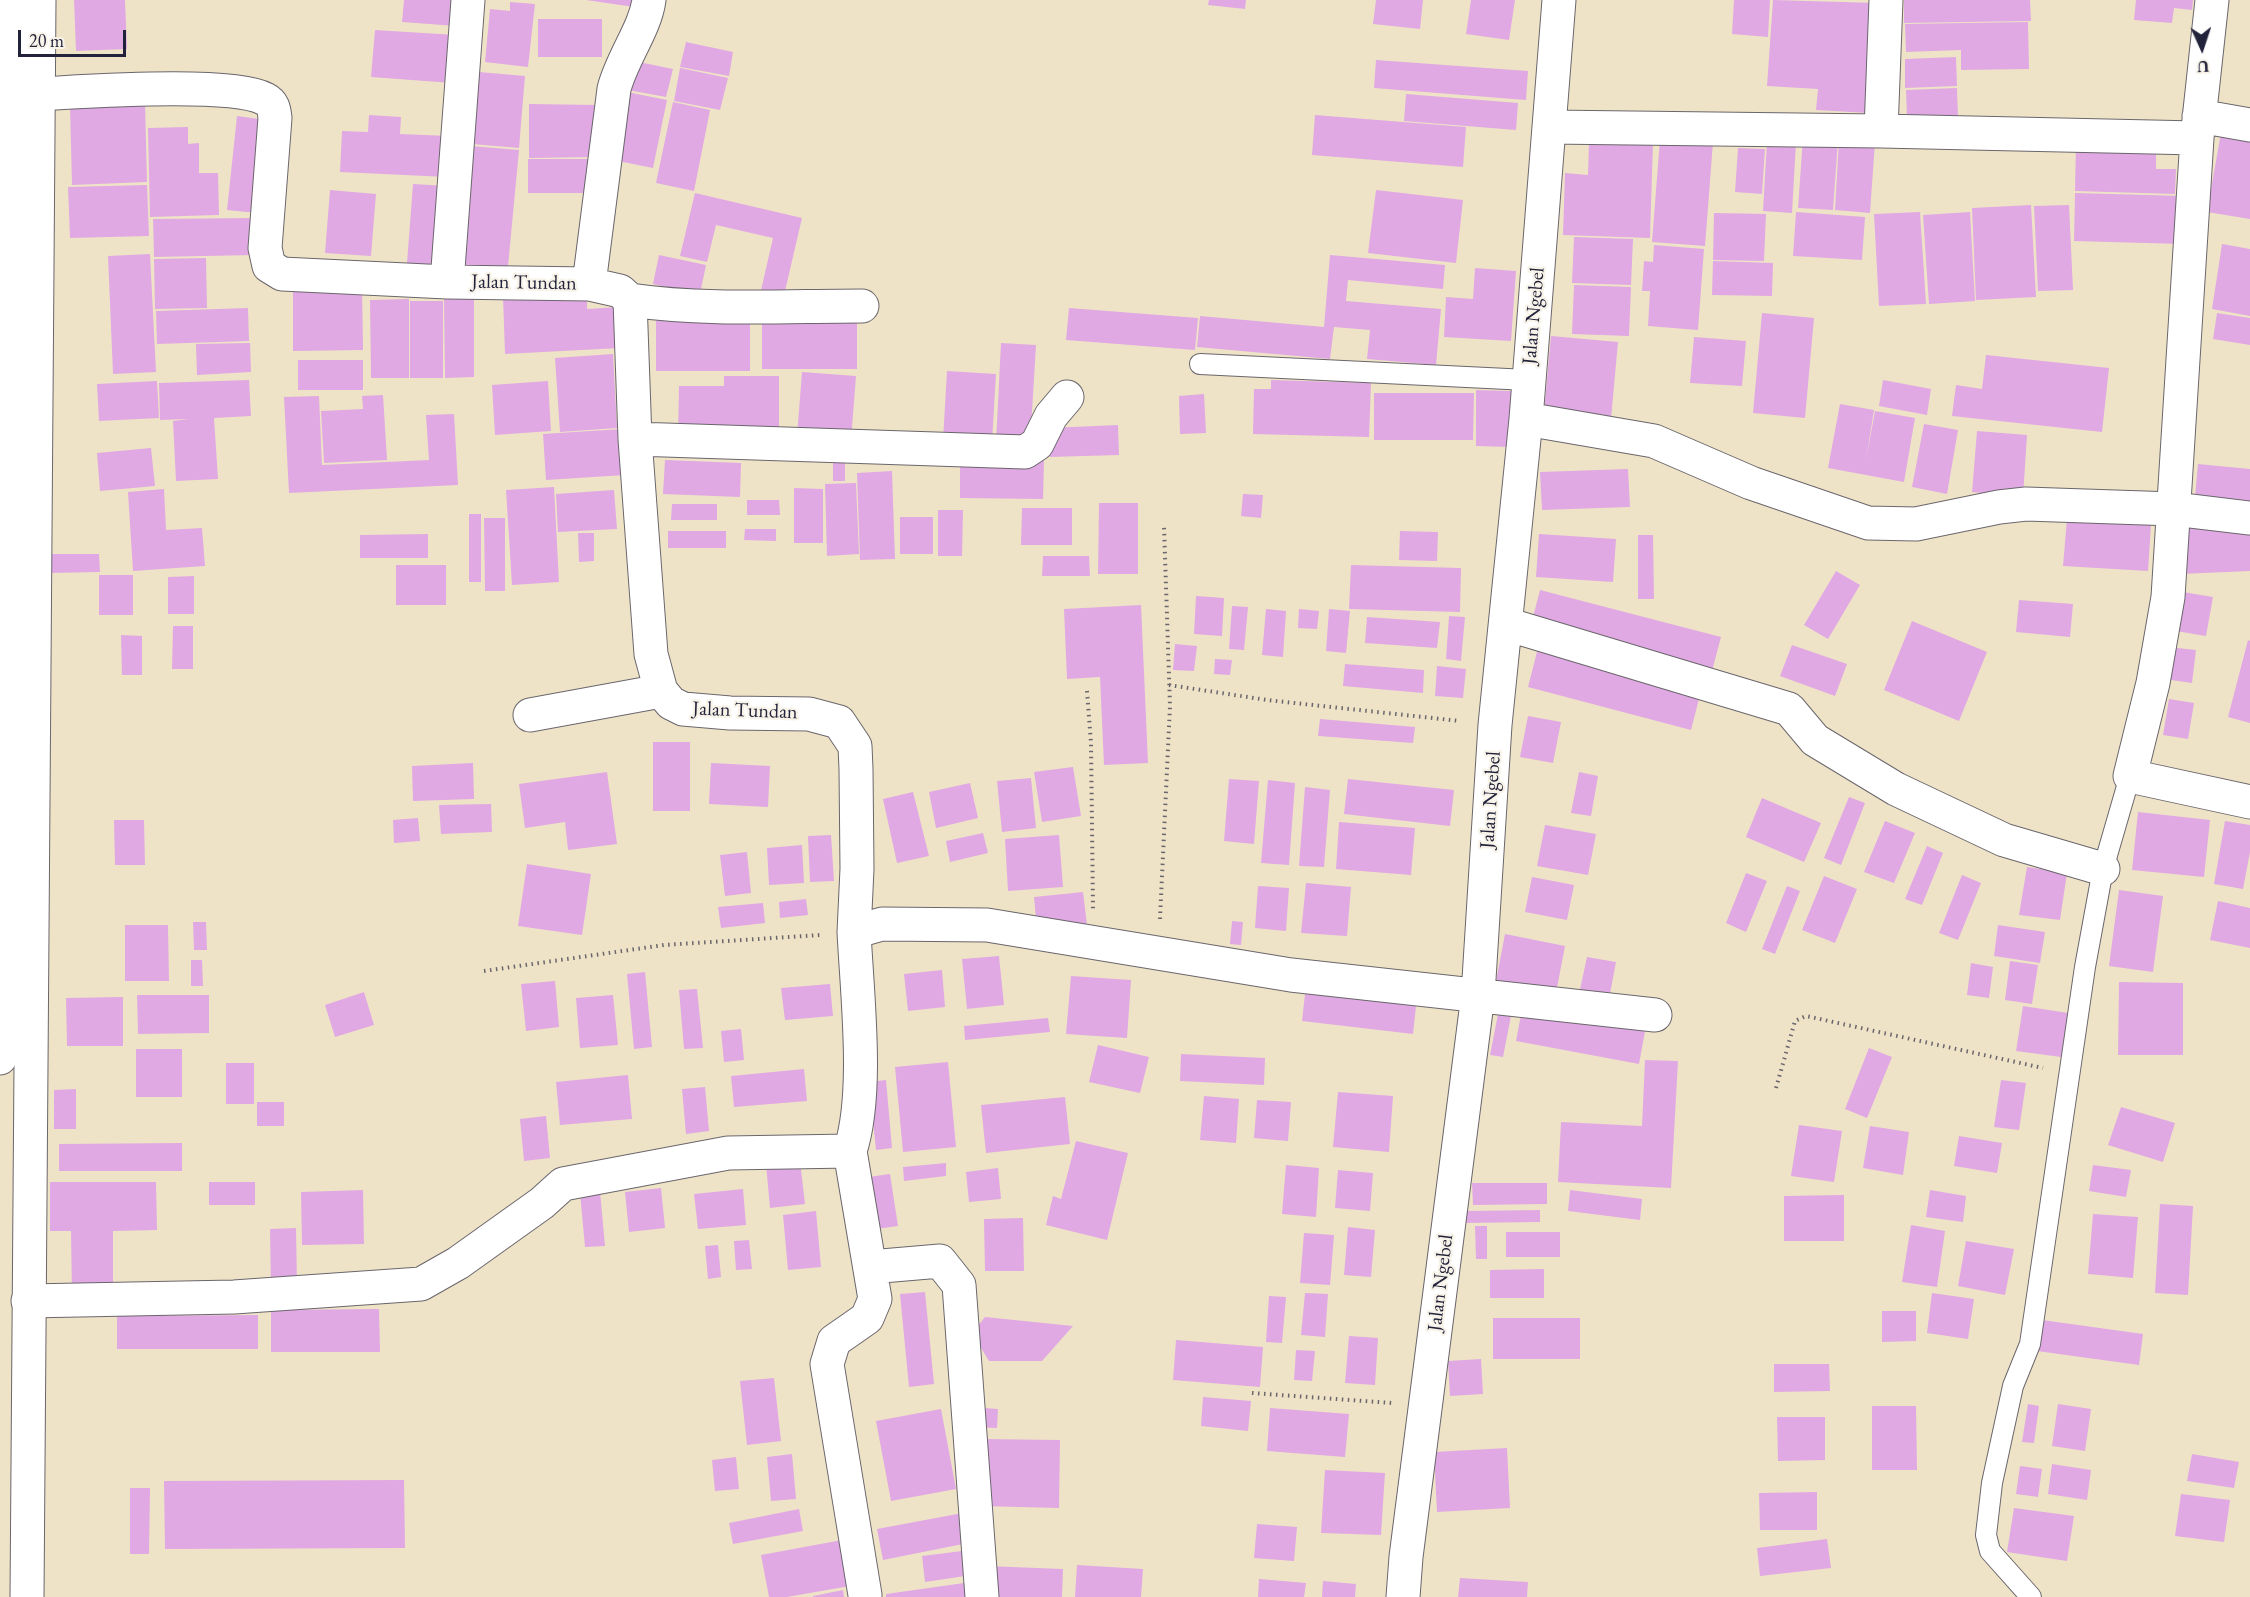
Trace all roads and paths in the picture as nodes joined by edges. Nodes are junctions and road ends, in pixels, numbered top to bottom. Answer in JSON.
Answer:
{"nodes":[{"id":1,"x":7,"y":0,"type":"edge"},
{"id":2,"x":39,"y":0,"type":"edge"},
{"id":3,"x":468,"y":0,"type":"edge"},
{"id":4,"x":649,"y":0,"type":"edge"},
{"id":5,"x":1559,"y":0,"type":"edge"},
{"id":6,"x":1886,"y":0,"type":"edge"},
{"id":7,"x":2212,"y":0,"type":"edge"},
{"id":8,"x":37,"y":94,"type":"junction"},
{"id":9,"x":2250,"y":125,"type":"edge"},
{"id":10,"x":1549,"y":127,"type":"junction"},
{"id":11,"x":2198,"y":127,"type":"junction"},
{"id":12,"x":1881,"y":131,"type":"junction"},
{"id":13,"x":447,"y":282,"type":"junction"},
{"id":14,"x":589,"y":284,"type":"junction"},
{"id":15,"x":630,"y":300,"type":"junction"},
{"id":16,"x":862,"y":306,"type":"dead end"},
{"id":17,"x":1200,"y":364,"type":"dead end"},
{"id":18,"x":1528,"y":380,"type":"junction"},
{"id":19,"x":1067,"y":397,"type":"dead end"},
{"id":20,"x":1526,"y":418,"type":"junction"},
{"id":21,"x":635,"y":439,"type":"junction"},
{"id":22,"x":2174,"y":509,"type":"junction"},
{"id":23,"x":2250,"y":518,"type":"edge"},
{"id":24,"x":1164,"y":526,"type":"dead end"},
{"id":25,"x":1506,"y":624,"type":"junction"},
{"id":26,"x":1169,"y":685,"type":"junction"},
{"id":27,"x":661,"y":691,"type":"junction"},
{"id":28,"x":1087,"y":691,"type":"dead end"},
{"id":29,"x":531,"y":715,"type":"dead end"},
{"id":30,"x":1495,"y":724,"type":"junction"},
{"id":31,"x":2130,"y":776,"type":"junction"},
{"id":32,"x":2250,"y":802,"type":"edge"},
{"id":33,"x":2103,"y":869,"type":"junction"},
{"id":34,"x":854,"y":932,"type":"junction"},
{"id":35,"x":1094,"y":943,"type":"junction"},
{"id":36,"x":1158,"y":953,"type":"junction"},
{"id":37,"x":484,"y":971,"type":"dead end"},
{"id":38,"x":1478,"y":995,"type":"junction"},
{"id":39,"x":1655,"y":1015,"type":"dead end"},
{"id":40,"x":0,"y":1058,"type":"edge"},
{"id":41,"x":2070,"y":1074,"type":"junction"},
{"id":42,"x":1776,"y":1088,"type":"dead end"},
{"id":43,"x":850,"y":1151,"type":"junction"},
{"id":44,"x":870,"y":1267,"type":"junction"},
{"id":45,"x":28,"y":1301,"type":"junction"},
{"id":46,"x":1252,"y":1394,"type":"dead end"},
{"id":47,"x":1426,"y":1405,"type":"junction"},
{"id":48,"x":865,"y":1595,"type":"dead end"},
{"id":49,"x":27,"y":1597,"type":"edge"},
{"id":50,"x":982,"y":1597,"type":"edge"},
{"id":51,"x":1403,"y":1597,"type":"edge"},
{"id":52,"x":2031,"y":1597,"type":"edge"}],
"edges":[{"from":1,"to":40,"type":"main road"},
{"from":2,"to":8,"type":"main road"},
{"from":3,"to":13,"type":"main road"},
{"from":4,"to":14,"type":"main road"},
{"from":5,"to":10,"type":"main road","name":"Jalan Ngebel"},
{"from":6,"to":12,"type":"main road"},
{"from":7,"to":11,"type":"main road"},
{"from":8,"to":13,"type":"main road","name":"Jalan Tundan"},
{"from":8,"to":45,"type":"main road"},
{"from":9,"to":11,"type":"main road"},
{"from":10,"to":12,"type":"main road"},
{"from":10,"to":18,"type":"main road","name":"Jalan Ngebel"},
{"from":11,"to":12,"type":"main road"},
{"from":11,"to":22,"type":"main road"},
{"from":13,"to":14,"type":"main road","name":"Jalan Tundan"},
{"from":14,"to":15,"type":"main road","name":"Jalan Tundan"},
{"from":15,"to":16,"type":"main road","name":"Jalan Tundan"},
{"from":15,"to":21,"type":"main road"},
{"from":17,"to":18,"type":"lane"},
{"from":18,"to":20,"type":"main road","name":"Jalan Ngebel"},
{"from":19,"to":21,"type":"main road"},
{"from":20,"to":22,"type":"main road"},
{"from":20,"to":25,"type":"main road","name":"Jalan Ngebel"},
{"from":21,"to":27,"type":"main road"},
{"from":22,"to":23,"type":"main road"},
{"from":22,"to":31,"type":"main road"},
{"from":24,"to":26,"type":"path"},
{"from":25,"to":30,"type":"main road","name":"Jalan Ngebel"},
{"from":25,"to":33,"type":"main road"},
{"from":26,"to":30,"type":"path"},
{"from":26,"to":36,"type":"path"},
{"from":27,"to":29,"type":"main road"},
{"from":27,"to":34,"type":"main road","name":"Jalan Tundan"},
{"from":28,"to":35,"type":"path"},
{"from":30,"to":38,"type":"main road","name":"Jalan Ngebel"},
{"from":31,"to":32,"type":"main road"},
{"from":31,"to":33,"type":"lane"},
{"from":33,"to":41,"type":"lane"},
{"from":34,"to":35,"type":"main road"},
{"from":34,"to":37,"type":"path"},
{"from":34,"to":43,"type":"main road","name":"Jalan Tundan"},
{"from":35,"to":36,"type":"main road"},
{"from":36,"to":38,"type":"main road"},
{"from":38,"to":39,"type":"main road"},
{"from":38,"to":47,"type":"main road","name":"Jalan Ngebel"},
{"from":41,"to":42,"type":"path"},
{"from":41,"to":52,"type":"lane"},
{"from":43,"to":44,"type":"main road"},
{"from":43,"to":45,"type":"main road"},
{"from":44,"to":48,"type":"main road"},
{"from":44,"to":50,"type":"main road"},
{"from":45,"to":49,"type":"main road"},
{"from":46,"to":47,"type":"path"},
{"from":47,"to":51,"type":"main road","name":"Jalan Ngebel"}]}
